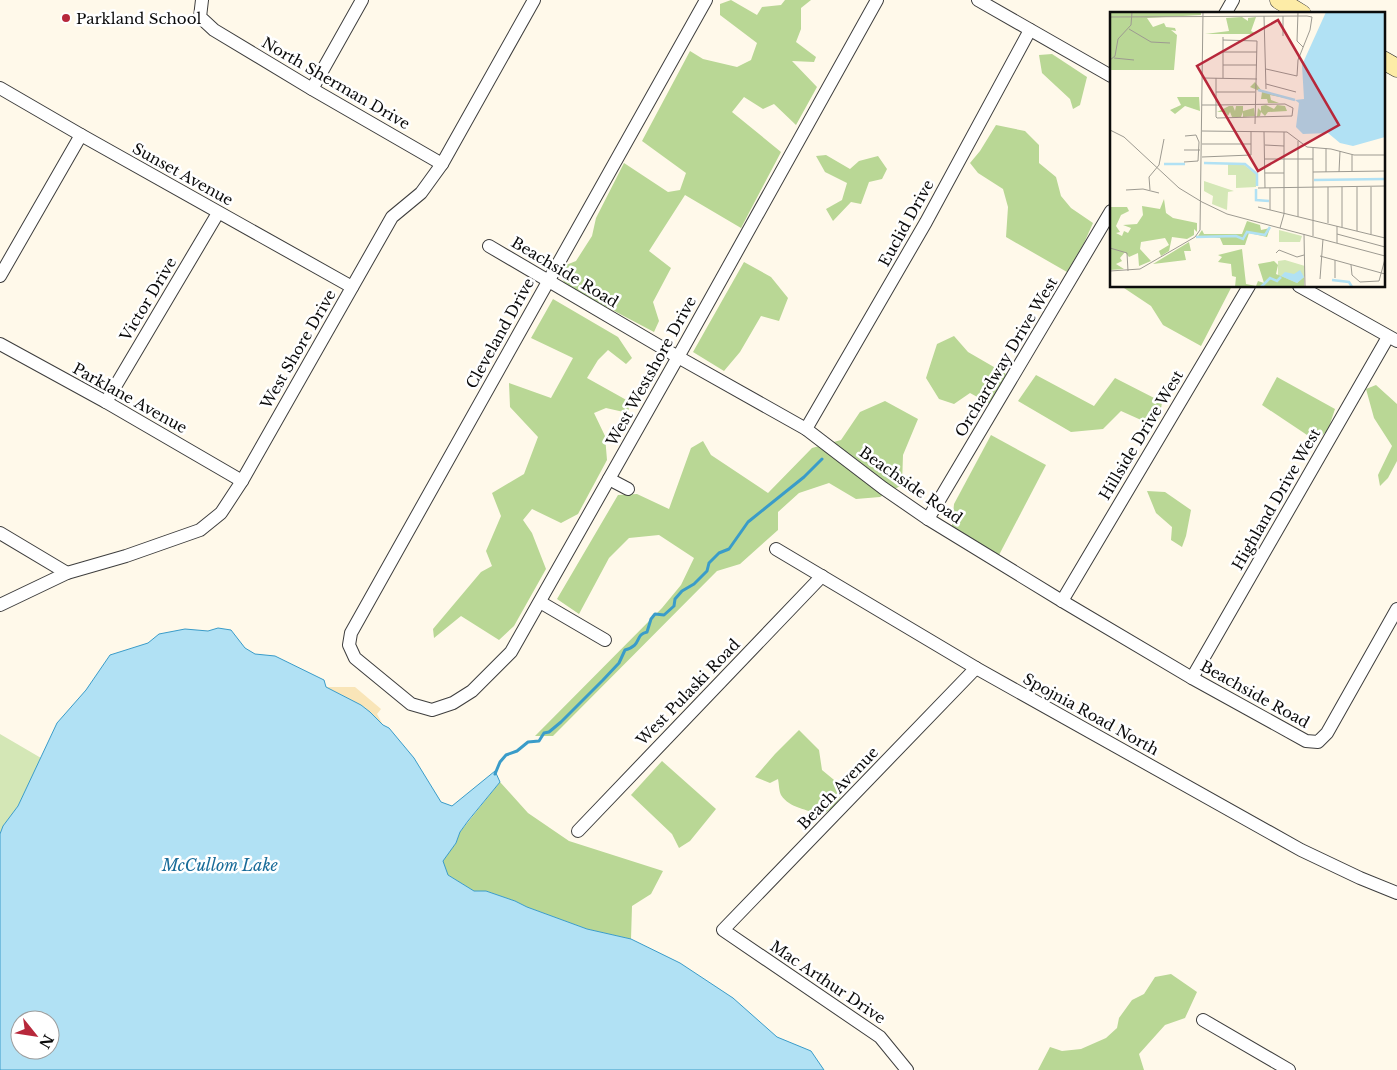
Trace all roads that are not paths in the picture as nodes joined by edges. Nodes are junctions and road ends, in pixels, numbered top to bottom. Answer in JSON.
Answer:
{"nodes":[{"id":1,"x":202,"y":0,"type":"edge"},
{"id":2,"x":362,"y":0,"type":"edge"},
{"id":3,"x":534,"y":0,"type":"edge"},
{"id":4,"x":706,"y":0,"type":"edge"},
{"id":5,"x":877,"y":0,"type":"edge"},
{"id":6,"x":978,"y":0,"type":"edge"},
{"id":7,"x":1234,"y":0,"type":"edge"},
{"id":8,"x":1279,"y":0,"type":"edge"},
{"id":9,"x":1226,"y":12,"type":"edge"},
{"id":10,"x":1299,"y":12,"type":"edge"},
{"id":11,"x":1030,"y":30,"type":"junction"},
{"id":12,"x":1384,"y":61,"type":"edge"},
{"id":13,"x":1397,"y":68,"type":"edge"},
{"id":14,"x":1110,"y":75,"type":"edge"},
{"id":15,"x":0,"y":88,"type":"edge"},
{"id":16,"x":312,"y":89,"type":"junction"},
{"id":17,"x":81,"y":135,"type":"junction"},
{"id":18,"x":442,"y":164,"type":"junction"},
{"id":19,"x":218,"y":213,"type":"junction"},
{"id":20,"x":1110,"y":213,"type":"edge"},
{"id":21,"x":489,"y":246,"type":"dead end"},
{"id":22,"x":0,"y":276,"type":"edge"},
{"id":23,"x":548,"y":281,"type":"junction"},
{"id":24,"x":352,"y":287,"type":"junction"},
{"id":25,"x":1248,"y":288,"type":"edge"},
{"id":26,"x":1303,"y":288,"type":"edge"},
{"id":27,"x":1393,"y":339,"type":"edge"},
{"id":28,"x":0,"y":344,"type":"edge"},
{"id":29,"x":678,"y":357,"type":"junction"},
{"id":30,"x":106,"y":402,"type":"junction"},
{"id":31,"x":806,"y":429,"type":"junction"},
{"id":32,"x":609,"y":479,"type":"junction"},
{"id":33,"x":242,"y":480,"type":"junction"},
{"id":34,"x":628,"y":489,"type":"dead end"},
{"id":35,"x":928,"y":520,"type":"junction"},
{"id":36,"x":0,"y":533,"type":"edge"},
{"id":37,"x":776,"y":549,"type":"dead end"},
{"id":38,"x":67,"y":573,"type":"junction"},
{"id":39,"x":822,"y":576,"type":"junction"},
{"id":40,"x":1062,"y":601,"type":"junction"},
{"id":41,"x":540,"y":602,"type":"junction"},
{"id":42,"x":0,"y":605,"type":"edge"},
{"id":43,"x":1397,"y":609,"type":"edge"},
{"id":44,"x":605,"y":640,"type":"dead end"},
{"id":45,"x":976,"y":668,"type":"junction"},
{"id":46,"x":1192,"y":678,"type":"junction"},
{"id":47,"x":412,"y":704,"type":"joint"},
{"id":48,"x":578,"y":831,"type":"dead end"},
{"id":49,"x":1397,"y":893,"type":"edge"},
{"id":50,"x":723,"y":930,"type":"joint"},
{"id":51,"x":1204,"y":1020,"type":"dead end"},
{"id":52,"x":907,"y":1070,"type":"edge"},
{"id":53,"x":1289,"y":1070,"type":"edge"}],
"edges":[{"from":1,"to":16,"type":"street","name":"North Sherman Drive"},
{"from":2,"to":16,"type":"street"},
{"from":3,"to":18,"type":"street","name":"West Shore Drive"},
{"from":4,"to":23,"type":"street","name":"Cleveland Drive"},
{"from":5,"to":29,"type":"street","name":"West Westshore Drive"},
{"from":6,"to":11,"type":"street"},
{"from":7,"to":9,"type":"street"},
{"from":8,"to":10,"type":"street"},
{"from":11,"to":14,"type":"street"},
{"from":11,"to":31,"type":"street","name":"Euclid Drive"},
{"from":12,"to":13,"type":"street"},
{"from":15,"to":17,"type":"street","name":"Sunset Avenue"},
{"from":16,"to":18,"type":"street","name":"North Sherman Drive"},
{"from":17,"to":19,"type":"street","name":"Sunset Avenue"},
{"from":17,"to":22,"type":"street"},
{"from":18,"to":24,"type":"street","name":"West Shore Drive"},
{"from":19,"to":24,"type":"street","name":"Sunset Avenue"},
{"from":19,"to":30,"type":"street","name":"Victor Drive"},
{"from":20,"to":35,"type":"street","name":"Orchardway Drive West"},
{"from":21,"to":23,"type":"street","name":"Beachside Road"},
{"from":23,"to":29,"type":"street","name":"Beachside Road"},
{"from":23,"to":47,"type":"street","name":"Cleveland Drive"},
{"from":24,"to":33,"type":"street","name":"West Shore Drive"},
{"from":25,"to":40,"type":"street","name":"Hillside Drive West"},
{"from":26,"to":27,"type":"street"},
{"from":27,"to":46,"type":"street","name":"Highland Drive West"},
{"from":28,"to":30,"type":"street","name":"Parklane Avenue"},
{"from":29,"to":31,"type":"street","name":"Beachside Road"},
{"from":29,"to":32,"type":"street","name":"West Westshore Drive"},
{"from":30,"to":33,"type":"street","name":"Parklane Avenue"},
{"from":31,"to":35,"type":"street","name":"Beachside Road"},
{"from":32,"to":34,"type":"street"},
{"from":32,"to":41,"type":"street","name":"West Westshore Drive"},
{"from":33,"to":38,"type":"street","name":"West Shore Drive"},
{"from":35,"to":40,"type":"street","name":"Beachside Road"},
{"from":36,"to":38,"type":"street"},
{"from":37,"to":39,"type":"street","name":"Spojnia Road North"},
{"from":38,"to":42,"type":"street","name":"West Shore Drive"},
{"from":39,"to":45,"type":"street","name":"Spojnia Road North"},
{"from":39,"to":48,"type":"street","name":"West Pulaski Road"},
{"from":40,"to":46,"type":"street","name":"Beachside Road"},
{"from":41,"to":44,"type":"street"},
{"from":41,"to":47,"type":"street","name":"West Westshore Drive"},
{"from":43,"to":46,"type":"street","name":"Beachside Road"},
{"from":45,"to":49,"type":"street","name":"Spojnia Road North"},
{"from":45,"to":50,"type":"street","name":"Beach Avenue"},
{"from":50,"to":52,"type":"street","name":"Mac Arthur Drive"},
{"from":51,"to":53,"type":"street"}]}
